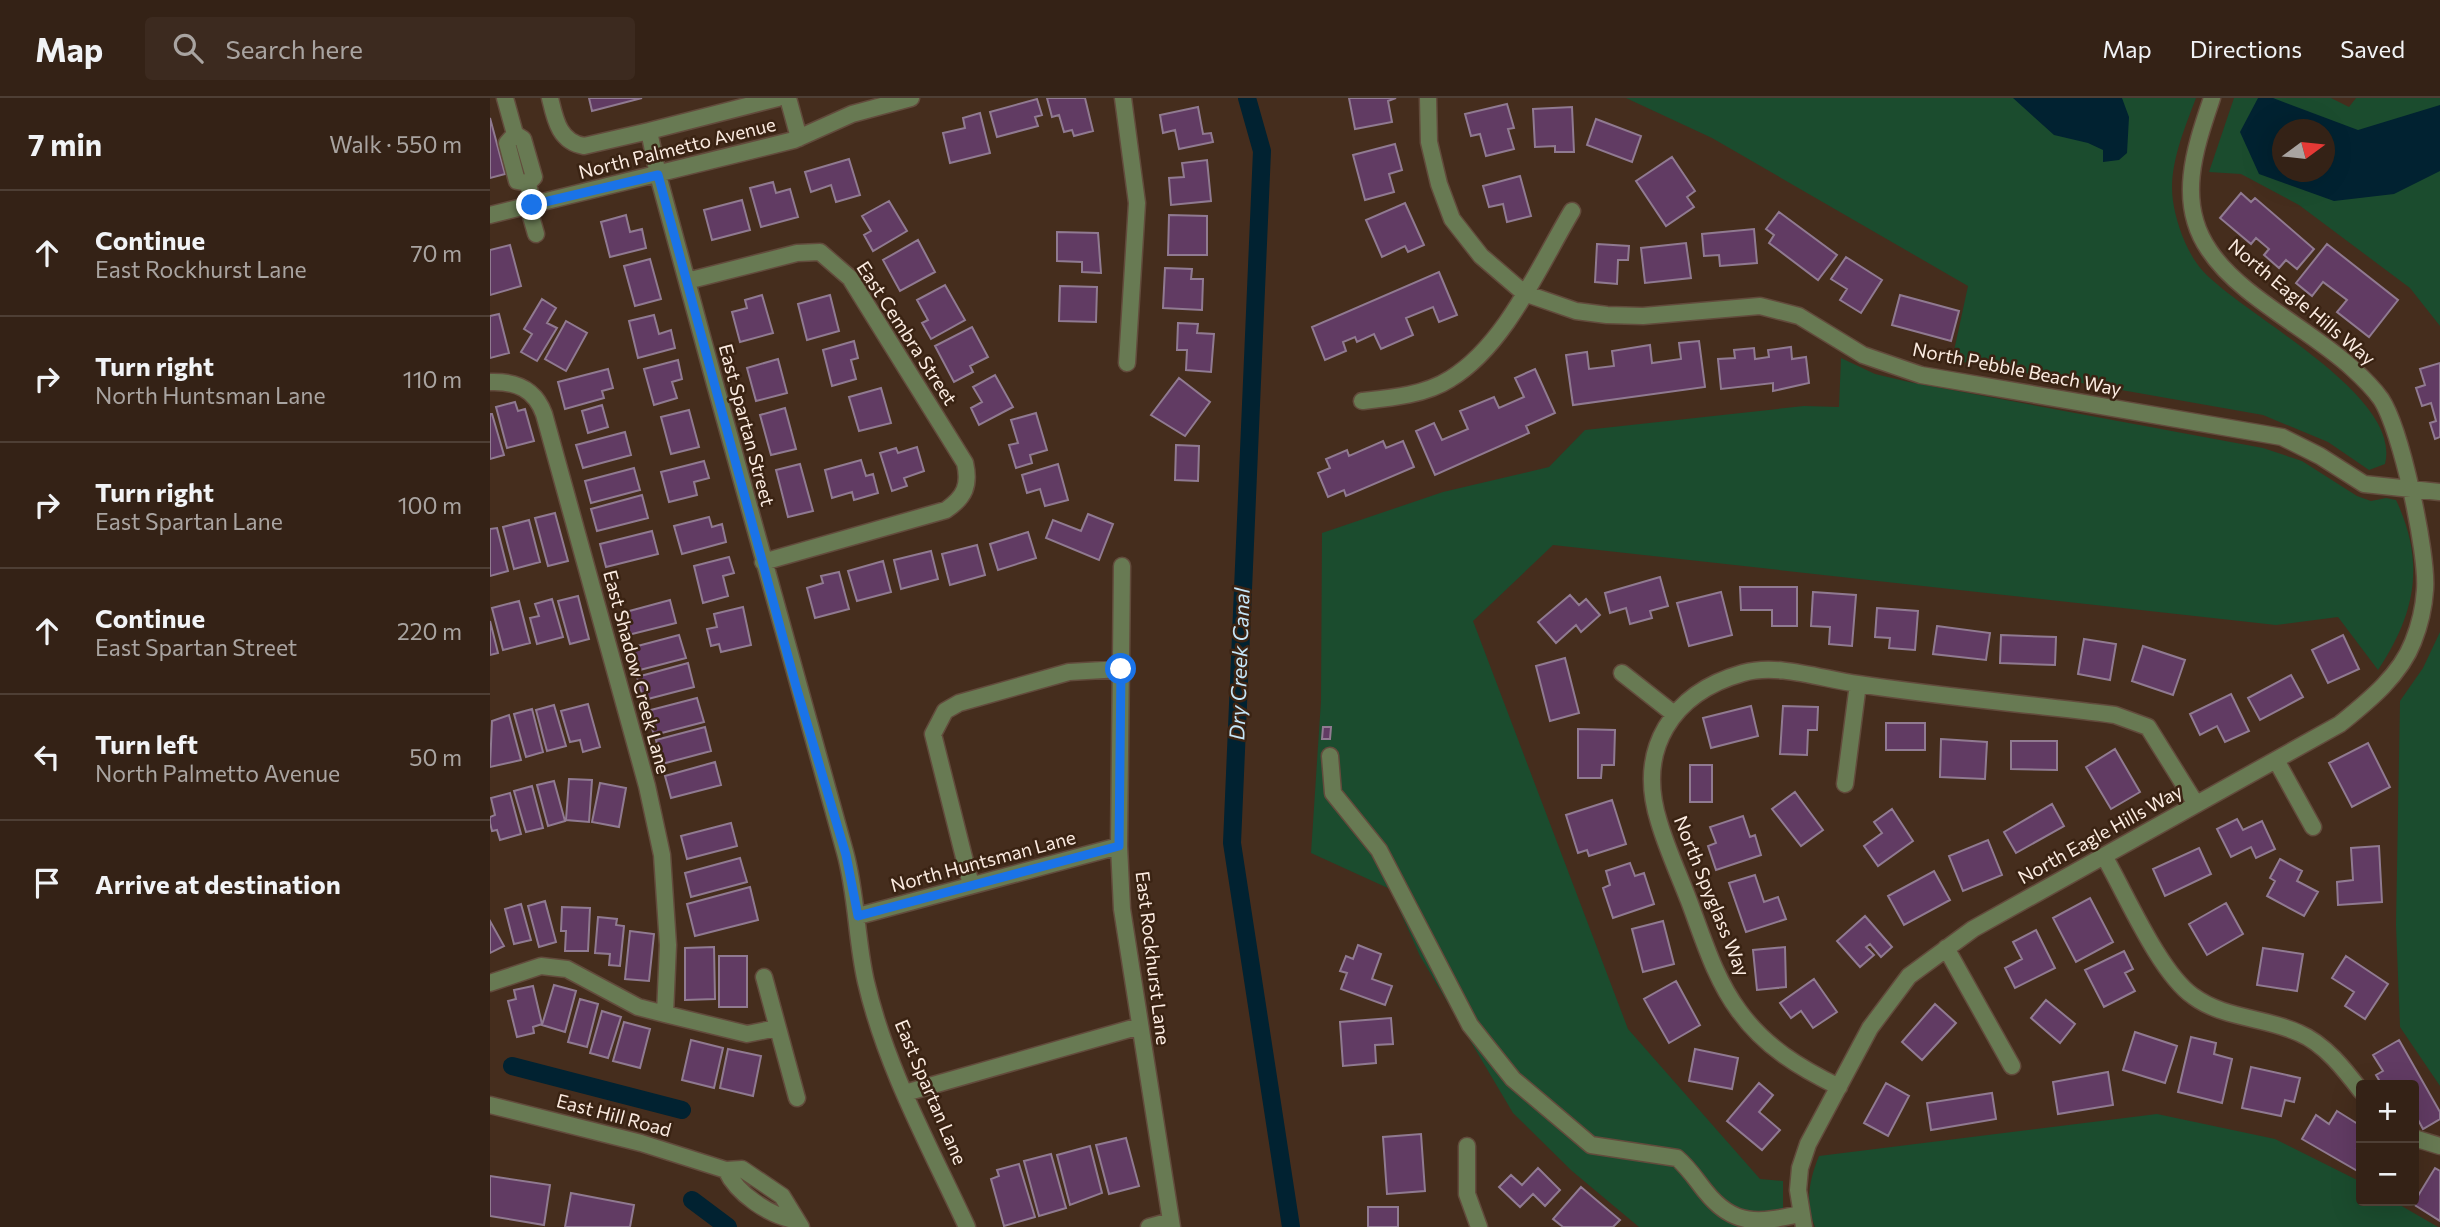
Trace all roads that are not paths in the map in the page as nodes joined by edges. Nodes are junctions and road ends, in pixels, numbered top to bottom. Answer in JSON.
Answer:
{"nodes":[{"id":1,"x":505,"y":98,"type":"edge"},
{"id":2,"x":550,"y":98,"type":"edge"},
{"id":3,"x":778,"y":98,"type":"edge"},
{"id":4,"x":788,"y":98,"type":"edge"},
{"id":5,"x":911,"y":98,"type":"edge"},
{"id":6,"x":1123,"y":98,"type":"edge"},
{"id":7,"x":1429,"y":98,"type":"edge"},
{"id":8,"x":2212,"y":98,"type":"edge"},
{"id":9,"x":649,"y":131,"type":"junction"},
{"id":10,"x":799,"y":138,"type":"junction"},
{"id":11,"x":658,"y":175,"type":"junction"},
{"id":12,"x":530,"y":205,"type":"junction"},
{"id":13,"x":1572,"y":211,"type":"dead end"},
{"id":14,"x":490,"y":215,"type":"edge"},
{"id":15,"x":536,"y":234,"type":"dead end"},
{"id":16,"x":687,"y":281,"type":"junction"},
{"id":17,"x":1524,"y":293,"type":"junction"},
{"id":18,"x":1127,"y":363,"type":"dead end"},
{"id":19,"x":490,"y":382,"type":"edge"},
{"id":20,"x":1362,"y":401,"type":"dead end"},
{"id":21,"x":2410,"y":490,"type":"junction"},
{"id":22,"x":2440,"y":492,"type":"edge"},
{"id":23,"x":763,"y":562,"type":"junction"},
{"id":24,"x":1122,"y":566,"type":"dead end"},
{"id":25,"x":1121,"y":669,"type":"junction"},
{"id":26,"x":1622,"y":673,"type":"dead end"},
{"id":27,"x":1858,"y":684,"type":"junction"},
{"id":28,"x":796,"y":686,"type":"joint"},
{"id":29,"x":1674,"y":713,"type":"junction"},
{"id":30,"x":1330,"y":756,"type":"dead end"},
{"id":31,"x":2276,"y":760,"type":"junction"},
{"id":32,"x":1845,"y":784,"type":"dead end"},
{"id":33,"x":2196,"y":804,"type":"junction"},
{"id":34,"x":2313,"y":827,"type":"dead end"},
{"id":35,"x":1119,"y":846,"type":"junction"},
{"id":36,"x":2104,"y":856,"type":"junction"},
{"id":37,"x":971,"y":885,"type":"junction"},
{"id":38,"x":858,"y":916,"type":"junction"},
{"id":39,"x":1946,"y":947,"type":"junction"},
{"id":40,"x":764,"y":977,"type":"dead end"},
{"id":41,"x":490,"y":983,"type":"edge"},
{"id":42,"x":665,"y":1014,"type":"junction"},
{"id":43,"x":1140,"y":1026,"type":"junction"},
{"id":44,"x":778,"y":1028,"type":"junction"},
{"id":45,"x":2012,"y":1066,"type":"dead end"},
{"id":46,"x":2356,"y":1085,"type":"edge"},
{"id":47,"x":1839,"y":1087,"type":"junction"},
{"id":48,"x":905,"y":1093,"type":"junction"},
{"id":49,"x":797,"y":1098,"type":"dead end"},
{"id":50,"x":490,"y":1105,"type":"edge"},
{"id":51,"x":2419,"y":1140,"type":"edge"},
{"id":52,"x":1467,"y":1146,"type":"dead end"},
{"id":53,"x":2440,"y":1146,"type":"edge"},
{"id":54,"x":1802,"y":1220,"type":"edge"},
{"id":55,"x":797,"y":1224,"type":"edge"},
{"id":56,"x":1171,"y":1224,"type":"edge"},
{"id":57,"x":967,"y":1227,"type":"edge"},
{"id":58,"x":1149,"y":1227,"type":"edge"},
{"id":59,"x":1479,"y":1227,"type":"edge"}],
"edges":[{"from":1,"to":12,"type":"street"},
{"from":2,"to":9,"type":"street"},
{"from":3,"to":9,"type":"street"},
{"from":4,"to":10,"type":"street"},
{"from":5,"to":10,"type":"street","name":"North Palmetto Avenue"},
{"from":6,"to":18,"type":"street"},
{"from":7,"to":17,"type":"street","name":"North Pebble Beach Way"},
{"from":8,"to":21,"type":"street","name":"North Eagle Hills Way"},
{"from":9,"to":11,"type":"street","name":"East Spartan Street"},
{"from":10,"to":11,"type":"street","name":"North Palmetto Avenue"},
{"from":11,"to":12,"type":"street","name":"North Palmetto Avenue"},
{"from":11,"to":16,"type":"street","name":"East Spartan Street"},
{"from":12,"to":14,"type":"street","name":"North Palmetto Avenue"},
{"from":12,"to":15,"type":"street"},
{"from":13,"to":17,"type":"street"},
{"from":16,"to":23,"type":"street","name":"East Spartan Street"},
{"from":16,"to":23,"type":"street","name":"East Cembra Street"},
{"from":17,"to":20,"type":"street"},
{"from":17,"to":21,"type":"street","name":"North Pebble Beach Way"},
{"from":19,"to":42,"type":"street","name":"East Shadow Creek Lane"},
{"from":21,"to":22,"type":"street","name":"North Pebble Beach Way"},
{"from":21,"to":31,"type":"street","name":"North Eagle Hills Way"},
{"from":23,"to":28,"type":"street","name":"East Spartan Street"},
{"from":24,"to":25,"type":"street","name":"East Rockhurst Lane"},
{"from":25,"to":35,"type":"street","name":"East Rockhurst Lane"},
{"from":25,"to":37,"type":"street"},
{"from":26,"to":29,"type":"street"},
{"from":27,"to":29,"type":"street","name":"North Spyglass Way"},
{"from":27,"to":32,"type":"street"},
{"from":27,"to":33,"type":"street","name":"North Spyglass Way"},
{"from":28,"to":38,"type":"street","name":"East Spartan Lane"},
{"from":29,"to":47,"type":"street","name":"North Spyglass Way"},
{"from":30,"to":54,"type":"street"},
{"from":31,"to":33,"type":"street","name":"North Eagle Hills Way"},
{"from":31,"to":34,"type":"street"},
{"from":33,"to":36,"type":"street","name":"North Eagle Hills Way"},
{"from":35,"to":37,"type":"street","name":"North Huntsman Lane"},
{"from":35,"to":43,"type":"street","name":"East Rockhurst Lane"},
{"from":36,"to":39,"type":"street","name":"North Eagle Hills Way"},
{"from":36,"to":46,"type":"street"},
{"from":37,"to":38,"type":"street","name":"North Huntsman Lane"},
{"from":38,"to":48,"type":"street","name":"East Spartan Lane"},
{"from":39,"to":45,"type":"street"},
{"from":39,"to":47,"type":"street","name":"North Eagle Hills Way"},
{"from":40,"to":44,"type":"street"},
{"from":41,"to":42,"type":"street"},
{"from":42,"to":44,"type":"street"},
{"from":43,"to":48,"type":"street"},
{"from":43,"to":56,"type":"street","name":"East Rockhurst Lane"},
{"from":44,"to":49,"type":"street"},
{"from":47,"to":54,"type":"street","name":"North Eagle Hills Way"},
{"from":48,"to":57,"type":"street","name":"East Spartan Lane"},
{"from":50,"to":55,"type":"street","name":"East Hill Road"},
{"from":51,"to":53,"type":"street"},
{"from":52,"to":59,"type":"street"},
{"from":56,"to":58,"type":"street"}]}
